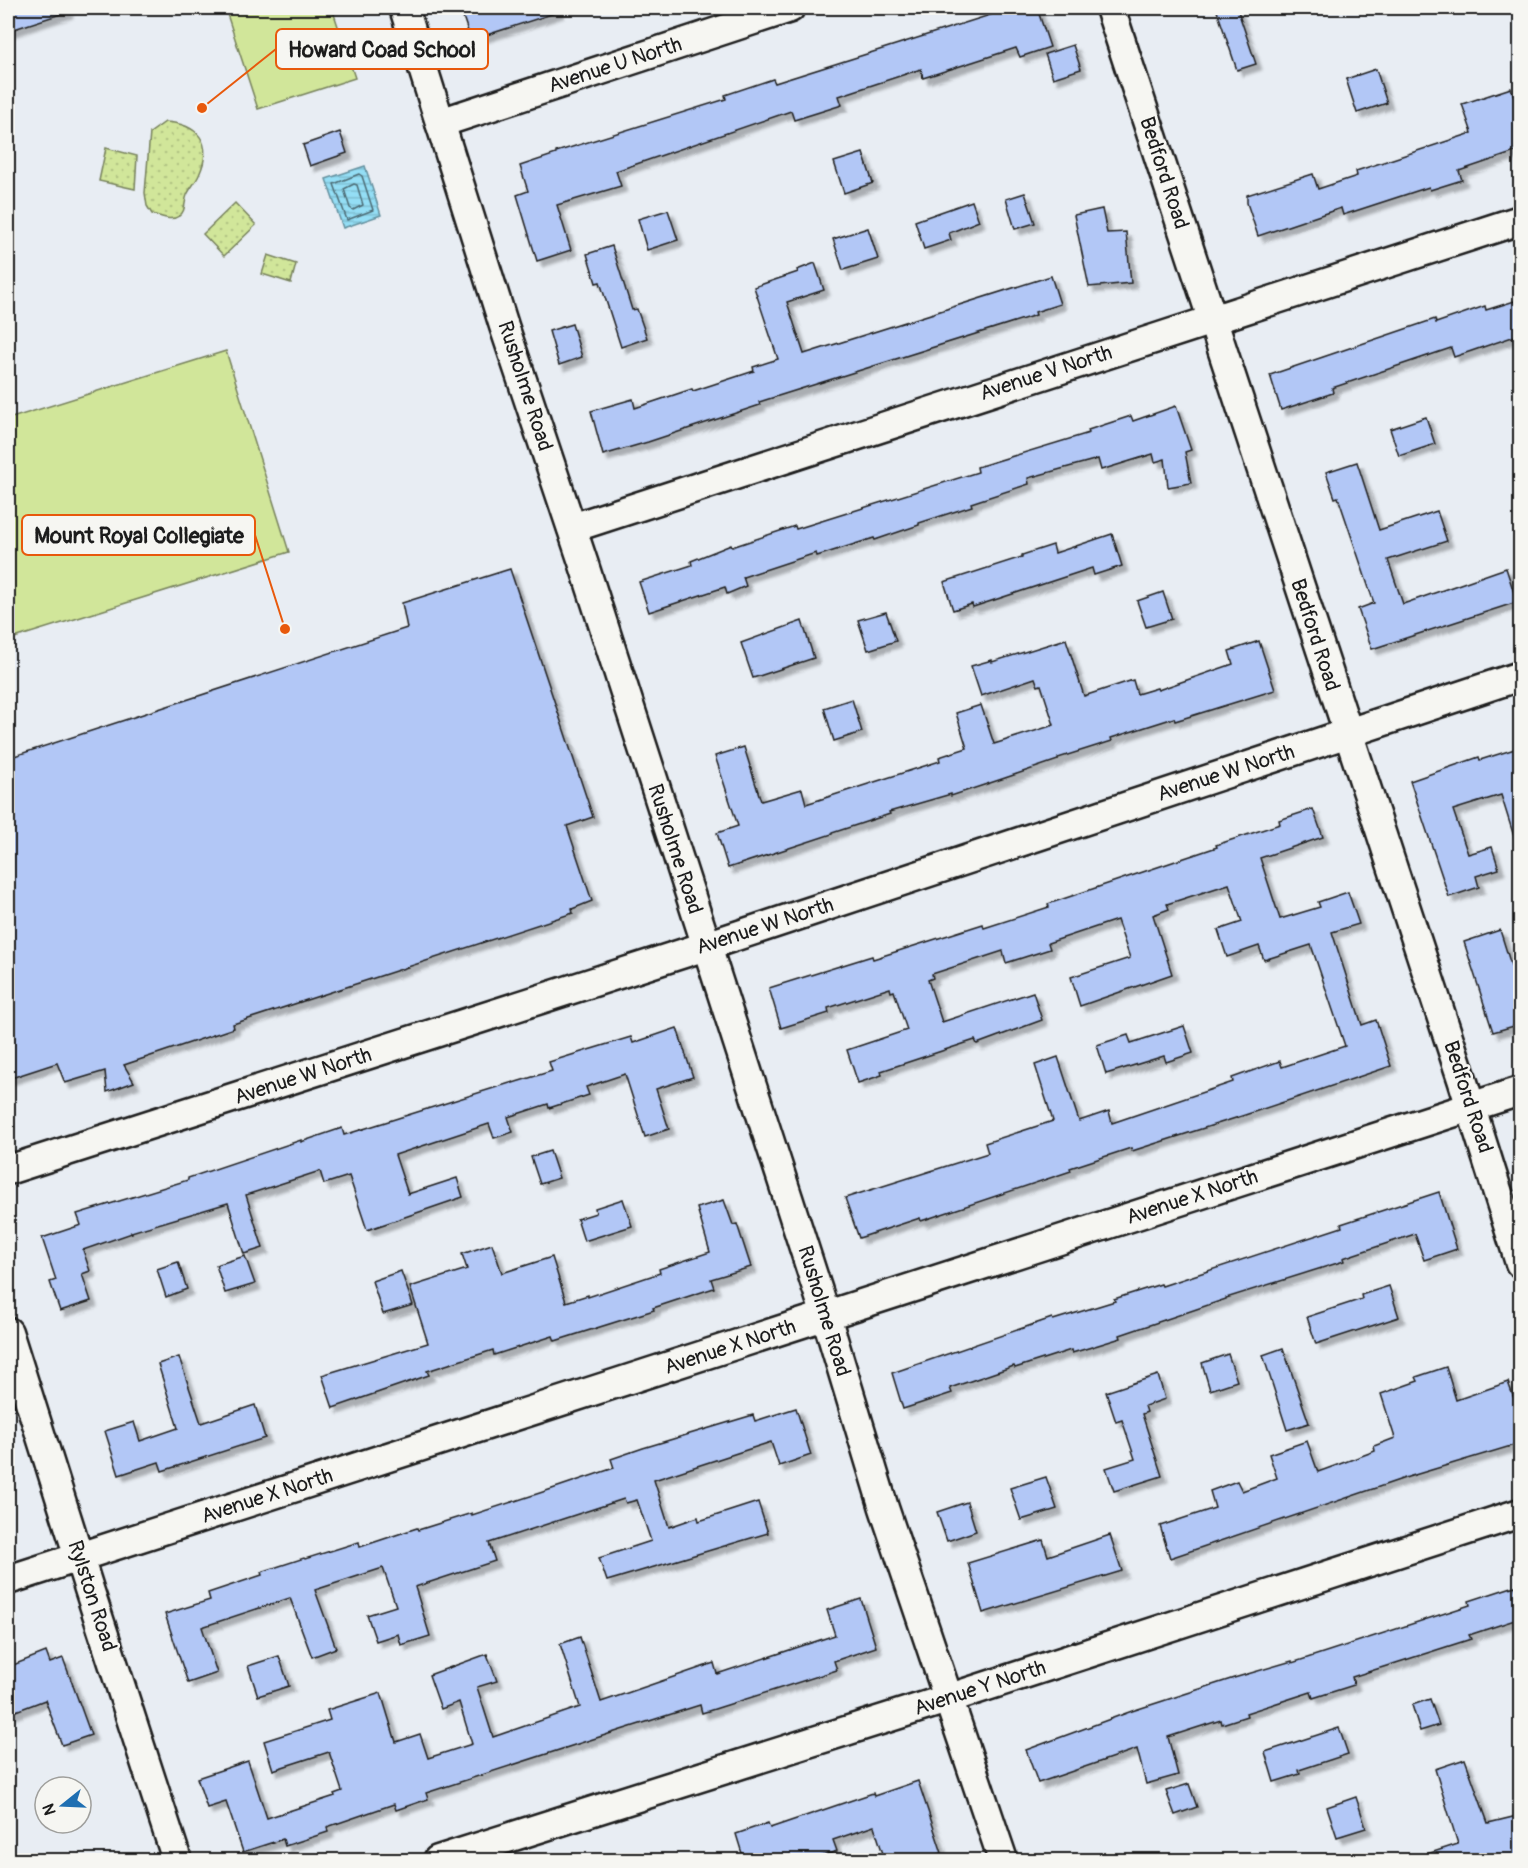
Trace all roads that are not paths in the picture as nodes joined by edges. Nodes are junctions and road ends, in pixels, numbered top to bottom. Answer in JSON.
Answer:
{"nodes":[{"id":1,"x":404,"y":8,"type":"edge"},
{"id":2,"x":790,"y":8,"type":"edge"},
{"id":3,"x":1110,"y":8,"type":"edge"},
{"id":4,"x":440,"y":123,"type":"junction"},
{"id":5,"x":1521,"y":220,"type":"edge"},
{"id":6,"x":1212,"y":319,"type":"junction"},
{"id":7,"x":572,"y":528,"type":"junction"},
{"id":8,"x":1521,"y":676,"type":"edge"},
{"id":9,"x":1347,"y":733,"type":"junction"},
{"id":10,"x":706,"y":946,"type":"junction"},
{"id":11,"x":1521,"y":1091,"type":"edge"},
{"id":12,"x":1471,"y":1107,"type":"junction"},
{"id":13,"x":8,"y":1170,"type":"edge"},
{"id":14,"x":1521,"y":1263,"type":"edge"},
{"id":15,"x":826,"y":1316,"type":"junction"},
{"id":16,"x":8,"y":1332,"type":"edge"},
{"id":17,"x":1521,"y":1513,"type":"edge"},
{"id":18,"x":79,"y":1557,"type":"junction"},
{"id":19,"x":8,"y":1580,"type":"edge"},
{"id":20,"x":947,"y":1699,"type":"junction"},
{"id":21,"x":177,"y":1860,"type":"edge"},
{"id":22,"x":438,"y":1860,"type":"edge"},
{"id":23,"x":1003,"y":1860,"type":"edge"}],
"edges":[{"from":1,"to":4,"type":"street","name":"Rusholme Road"},
{"from":2,"to":4,"type":"street","name":"Avenue U North"},
{"from":3,"to":6,"type":"street","name":"Bedford Road"},
{"from":4,"to":7,"type":"street","name":"Rusholme Road"},
{"from":5,"to":6,"type":"street","name":"Avenue V North"},
{"from":6,"to":7,"type":"street","name":"Avenue V North"},
{"from":6,"to":9,"type":"street","name":"Bedford Road"},
{"from":7,"to":10,"type":"street","name":"Rusholme Road"},
{"from":8,"to":9,"type":"street","name":"Avenue W North"},
{"from":9,"to":10,"type":"street","name":"Avenue W North"},
{"from":9,"to":12,"type":"street","name":"Bedford Road"},
{"from":10,"to":13,"type":"street","name":"Avenue W North"},
{"from":10,"to":15,"type":"street","name":"Rusholme Road"},
{"from":11,"to":12,"type":"street","name":"Avenue X North"},
{"from":12,"to":14,"type":"street","name":"Bedford Road"},
{"from":12,"to":15,"type":"street","name":"Avenue X North"},
{"from":15,"to":18,"type":"street","name":"Avenue X North"},
{"from":15,"to":20,"type":"street","name":"Rusholme Road"},
{"from":16,"to":18,"type":"street","name":"Rylston Road"},
{"from":17,"to":20,"type":"street","name":"Avenue Y North"},
{"from":18,"to":19,"type":"street","name":"Avenue X North"},
{"from":18,"to":21,"type":"street","name":"Rylston Road"},
{"from":20,"to":22,"type":"street","name":"Avenue Y North"},
{"from":20,"to":23,"type":"street","name":"Rusholme Road"}]}
